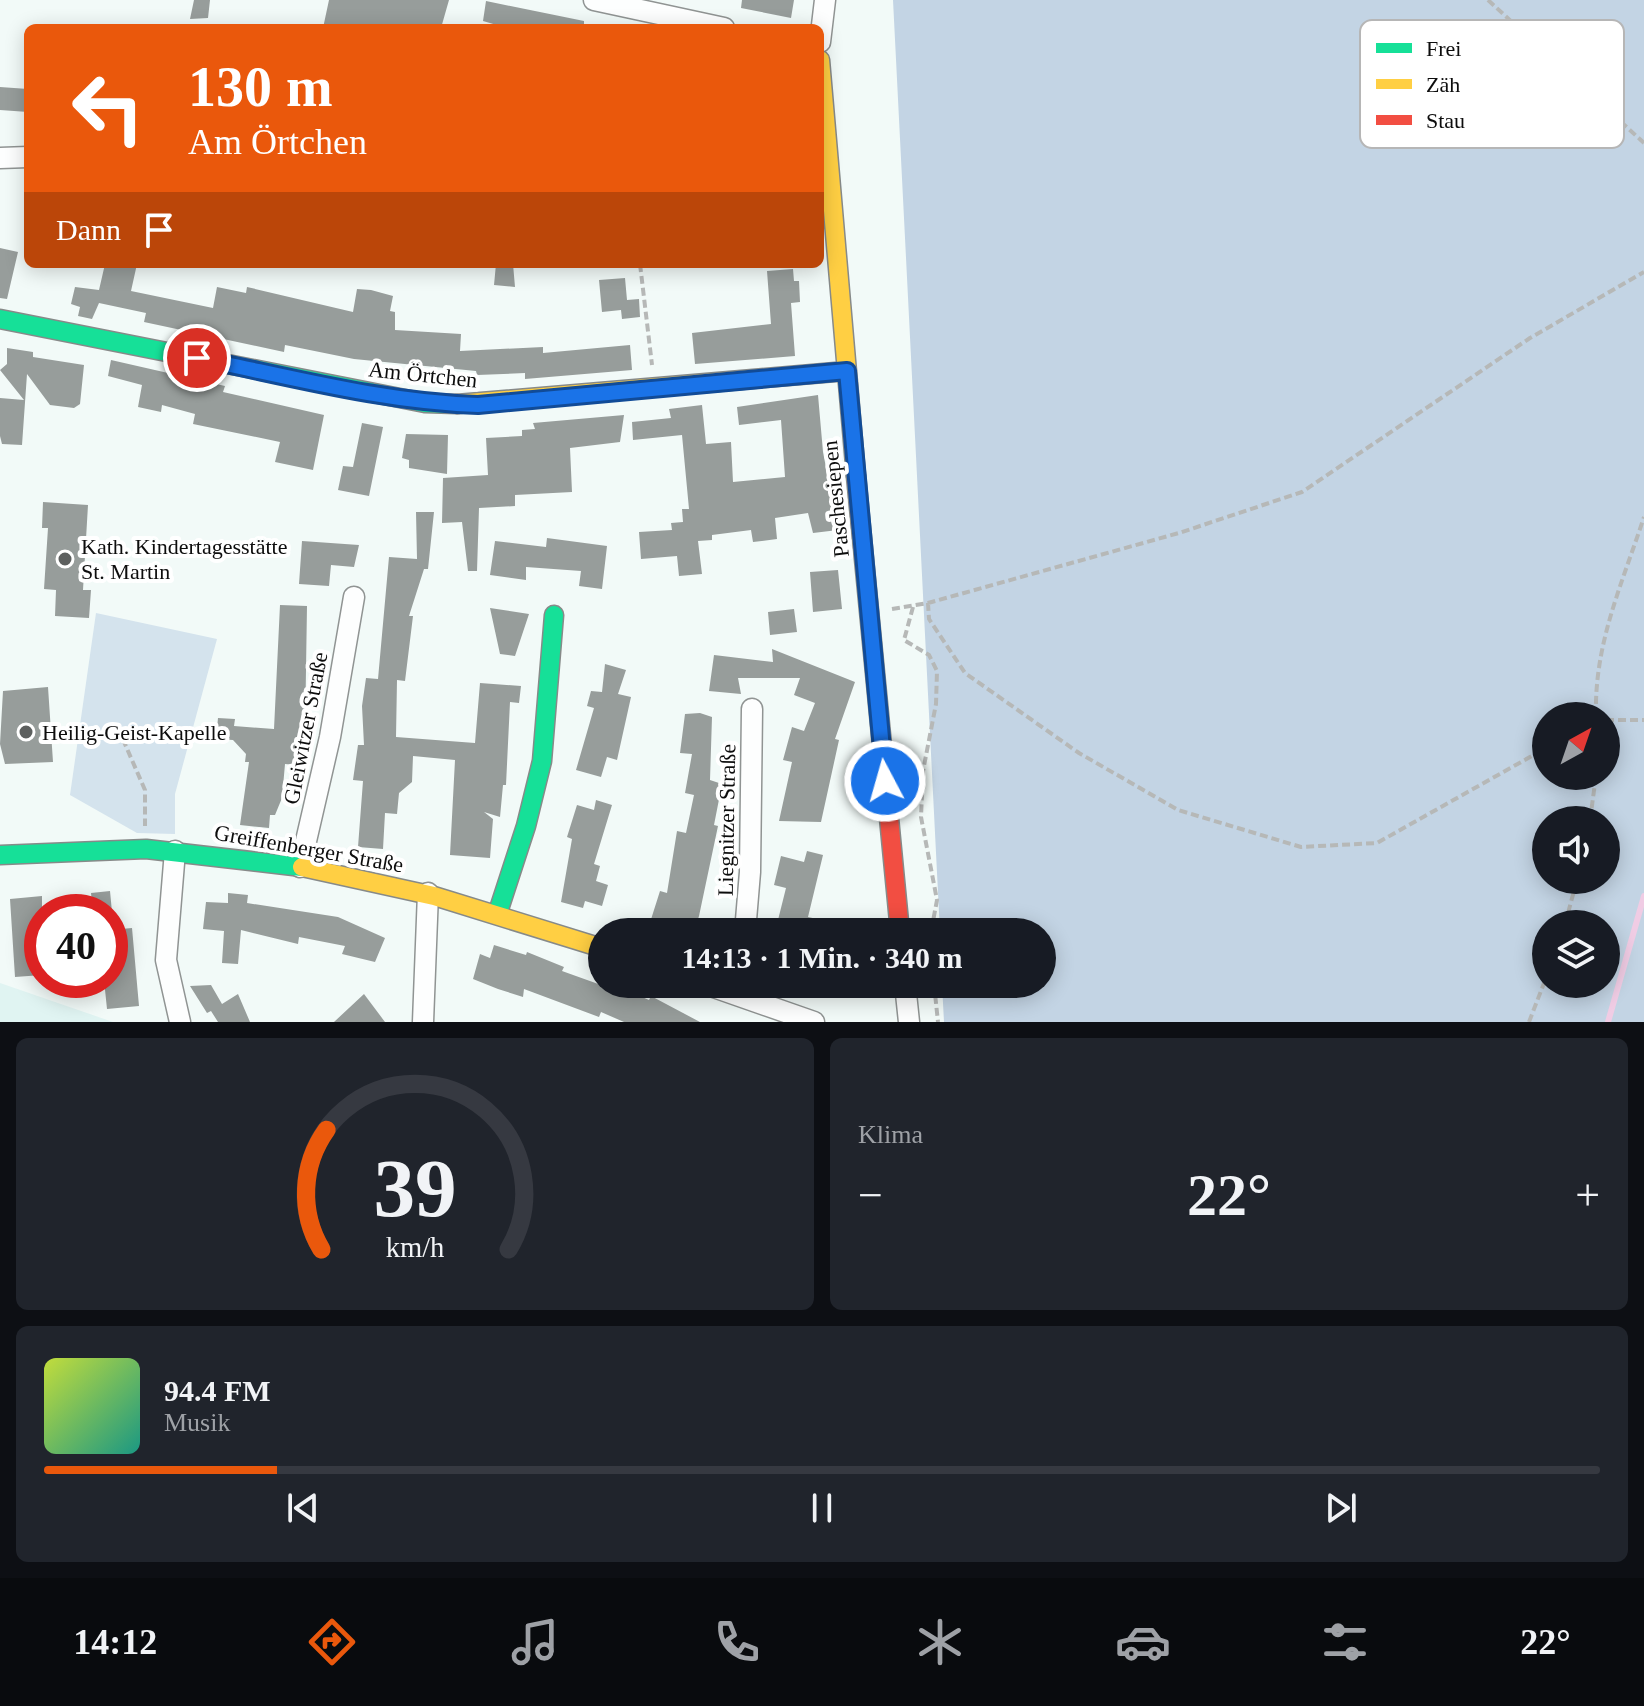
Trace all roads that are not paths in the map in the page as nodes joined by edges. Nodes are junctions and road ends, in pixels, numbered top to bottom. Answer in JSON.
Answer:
{"nodes":[{"id":1,"x":594,"y":0,"type":"edge"},
{"id":2,"x":825,"y":0,"type":"edge"},
{"id":3,"x":705,"y":24,"type":"edge"},
{"id":4,"x":822,"y":24,"type":"edge"},
{"id":5,"x":824,"y":106,"type":"edge"},
{"id":6,"x":24,"y":157,"type":"edge"},
{"id":7,"x":0,"y":158,"type":"edge"},
{"id":8,"x":0,"y":319,"type":"edge"},
{"id":9,"x":847,"y":371,"type":"junction"},
{"id":10,"x":354,"y":597,"type":"dead end"},
{"id":11,"x":554,"y":615,"type":"dead end"},
{"id":12,"x":752,"y":709,"type":"dead end"},
{"id":13,"x":175,"y":851,"type":"junction"},
{"id":14,"x":0,"y":855,"type":"edge"},
{"id":15,"x":300,"y":867,"type":"junction"},
{"id":16,"x":428,"y":893,"type":"junction"},
{"id":17,"x":498,"y":912,"type":"junction"},
{"id":18,"x":745,"y":918,"type":"edge"},
{"id":19,"x":899,"y":918,"type":"edge"},
{"id":20,"x":588,"y":943,"type":"edge"},
{"id":21,"x":756,"y":998,"type":"edge"},
{"id":22,"x":906,"y":998,"type":"edge"},
{"id":23,"x":180,"y":1022,"type":"edge"},
{"id":24,"x":423,"y":1022,"type":"edge"},
{"id":25,"x":814,"y":1022,"type":"edge"},
{"id":26,"x":909,"y":1022,"type":"edge"}],
"edges":[{"from":1,"to":3,"type":"street"},
{"from":2,"to":4,"type":"street"},
{"from":5,"to":9,"type":"street","name":"Paschesiepen"},
{"from":6,"to":7,"type":"street"},
{"from":8,"to":9,"type":"street","name":"Am Örtchen"},
{"from":9,"to":19,"type":"street","name":"Paschesiepen"},
{"from":10,"to":15,"type":"street","name":"Gleiwitzer Straße"},
{"from":11,"to":17,"type":"street"},
{"from":12,"to":18,"type":"street","name":"Liegnitzer Straße"},
{"from":13,"to":14,"type":"street","name":"Greiffenberger Straße"},
{"from":13,"to":15,"type":"street","name":"Greiffenberger Straße"},
{"from":13,"to":23,"type":"street"},
{"from":15,"to":16,"type":"street","name":"Greiffenberger Straße"},
{"from":16,"to":17,"type":"street","name":"Greiffenberger Straße"},
{"from":16,"to":24,"type":"street"},
{"from":17,"to":20,"type":"street","name":"Greiffenberger Straße"},
{"from":21,"to":25,"type":"street"},
{"from":22,"to":26,"type":"street"}]}
